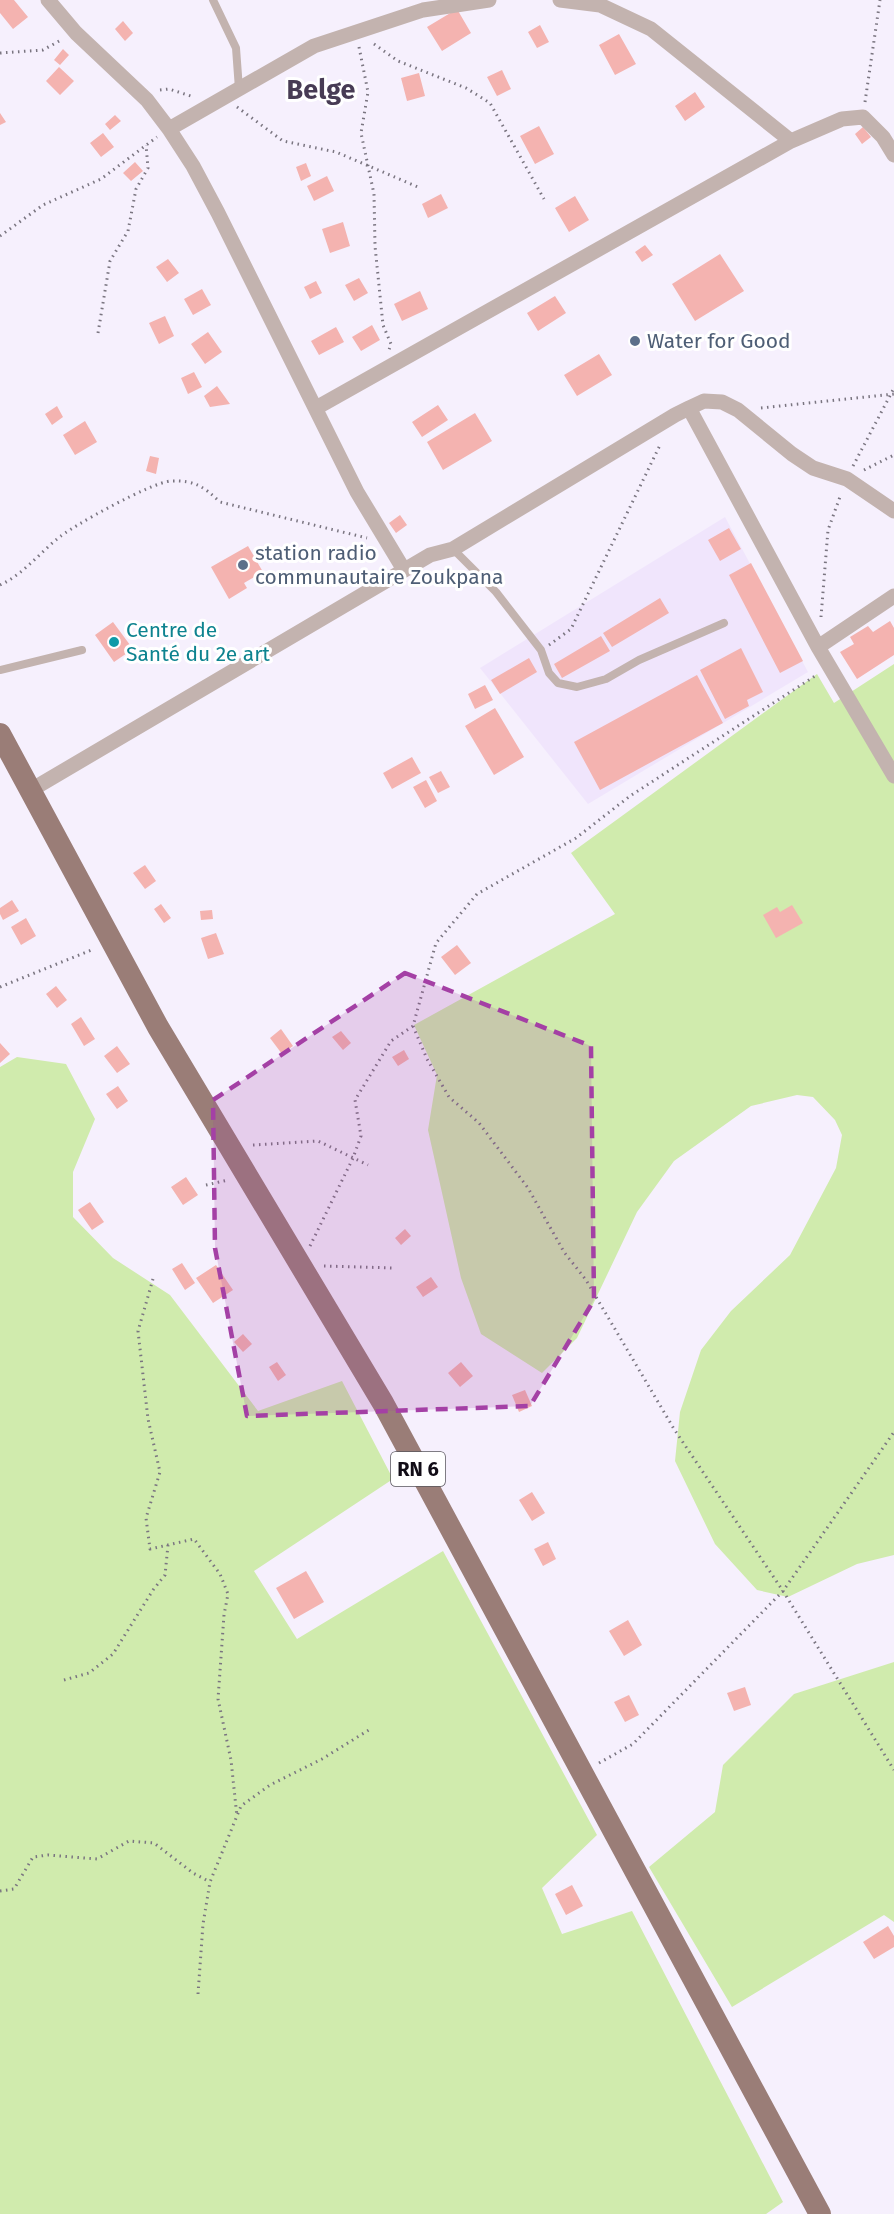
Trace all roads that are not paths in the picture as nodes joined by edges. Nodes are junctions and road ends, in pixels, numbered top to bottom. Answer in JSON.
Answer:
{"nodes":[{"id":1,"x":48,"y":0,"type":"edge"},
{"id":2,"x":213,"y":0,"type":"edge"},
{"id":3,"x":489,"y":0,"type":"edge"},
{"id":4,"x":560,"y":0,"type":"edge"},
{"id":5,"x":239,"y":89,"type":"junction"},
{"id":6,"x":169,"y":129,"type":"junction"},
{"id":7,"x":791,"y":141,"type":"junction"},
{"id":8,"x":894,"y":155,"type":"edge"},
{"id":9,"x":316,"y":408,"type":"junction"},
{"id":10,"x":689,"y":408,"type":"junction"},
{"id":11,"x":894,"y":511,"type":"edge"},
{"id":12,"x":453,"y":549,"type":"junction"},
{"id":13,"x":404,"y":570,"type":"junction"},
{"id":14,"x":894,"y":596,"type":"edge"},
{"id":15,"x":723,"y":623,"type":"dead end"},
{"id":16,"x":818,"y":647,"type":"junction"},
{"id":17,"x":82,"y":650,"type":"dead end"},
{"id":18,"x":0,"y":670,"type":"edge"},
{"id":19,"x":0,"y":734,"type":"edge"},
{"id":20,"x":894,"y":776,"type":"edge"},
{"id":21,"x":31,"y":790,"type":"junction"},
{"id":22,"x":820,"y":2214,"type":"edge"}],
"edges":[{"from":1,"to":6,"type":"street"},
{"from":2,"to":5,"type":"lane"},
{"from":3,"to":5,"type":"street"},
{"from":4,"to":7,"type":"street"},
{"from":5,"to":6,"type":"street"},
{"from":6,"to":9,"type":"street"},
{"from":7,"to":8,"type":"street"},
{"from":7,"to":9,"type":"street"},
{"from":9,"to":13,"type":"street"},
{"from":10,"to":11,"type":"street"},
{"from":10,"to":12,"type":"street"},
{"from":10,"to":16,"type":"street"},
{"from":12,"to":13,"type":"street"},
{"from":12,"to":15,"type":"lane"},
{"from":13,"to":21,"type":"street"},
{"from":14,"to":16,"type":"street"},
{"from":16,"to":20,"type":"street"},
{"from":17,"to":18,"type":"lane"},
{"from":19,"to":21,"type":"main road","number":"RN 6"},
{"from":21,"to":22,"type":"main road","number":"RN 6"}]}
